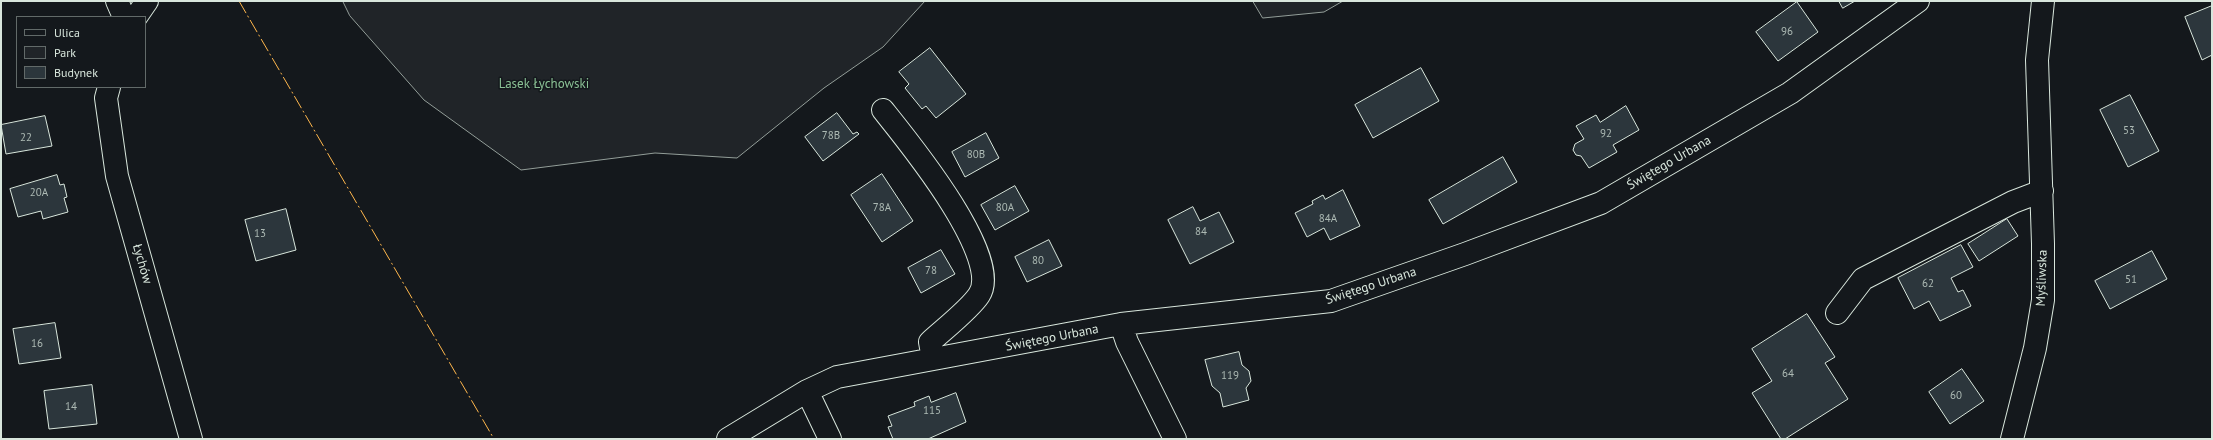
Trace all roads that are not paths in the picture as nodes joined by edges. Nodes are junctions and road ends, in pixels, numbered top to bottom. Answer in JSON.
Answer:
{"nodes":[{"id":1,"x":117,"y":1,"type":"edge"},
{"id":2,"x":147,"y":1,"type":"edge"},
{"id":3,"x":1918,"y":1,"type":"edge"},
{"id":4,"x":2043,"y":1,"type":"edge"},
{"id":5,"x":124,"y":16,"type":"edge"},
{"id":6,"x":137,"y":16,"type":"edge"},
{"id":7,"x":109,"y":88,"type":"edge"},
{"id":8,"x":883,"y":110,"type":"dead end"},
{"id":9,"x":2042,"y":191,"type":"junction"},
{"id":10,"x":1836,"y":313,"type":"dead end"},
{"id":11,"x":1121,"y":324,"type":"junction"},
{"id":12,"x":933,"y":359,"type":"junction"},
{"id":13,"x":807,"y":391,"type":"junction"},
{"id":14,"x":191,"y":439,"type":"edge"},
{"id":15,"x":728,"y":439,"type":"edge"},
{"id":16,"x":830,"y":439,"type":"edge"},
{"id":17,"x":1175,"y":439,"type":"edge"},
{"id":18,"x":2012,"y":439,"type":"edge"}],
"edges":[{"from":1,"to":5,"type":"street"},
{"from":2,"to":6,"type":"street"},
{"from":3,"to":11,"type":"street","name":"Świętego Urbana"},
{"from":4,"to":9,"type":"street","name":"Myśliwska"},
{"from":7,"to":14,"type":"street","name":"Łychów"},
{"from":8,"to":12,"type":"street"},
{"from":9,"to":10,"type":"street"},
{"from":9,"to":18,"type":"street","name":"Myśliwska"},
{"from":11,"to":12,"type":"street","name":"Świętego Urbana"},
{"from":11,"to":17,"type":"street"},
{"from":12,"to":13,"type":"street","name":"Świętego Urbana"},
{"from":13,"to":15,"type":"street","name":"Świętego Urbana"},
{"from":13,"to":16,"type":"street"}]}
